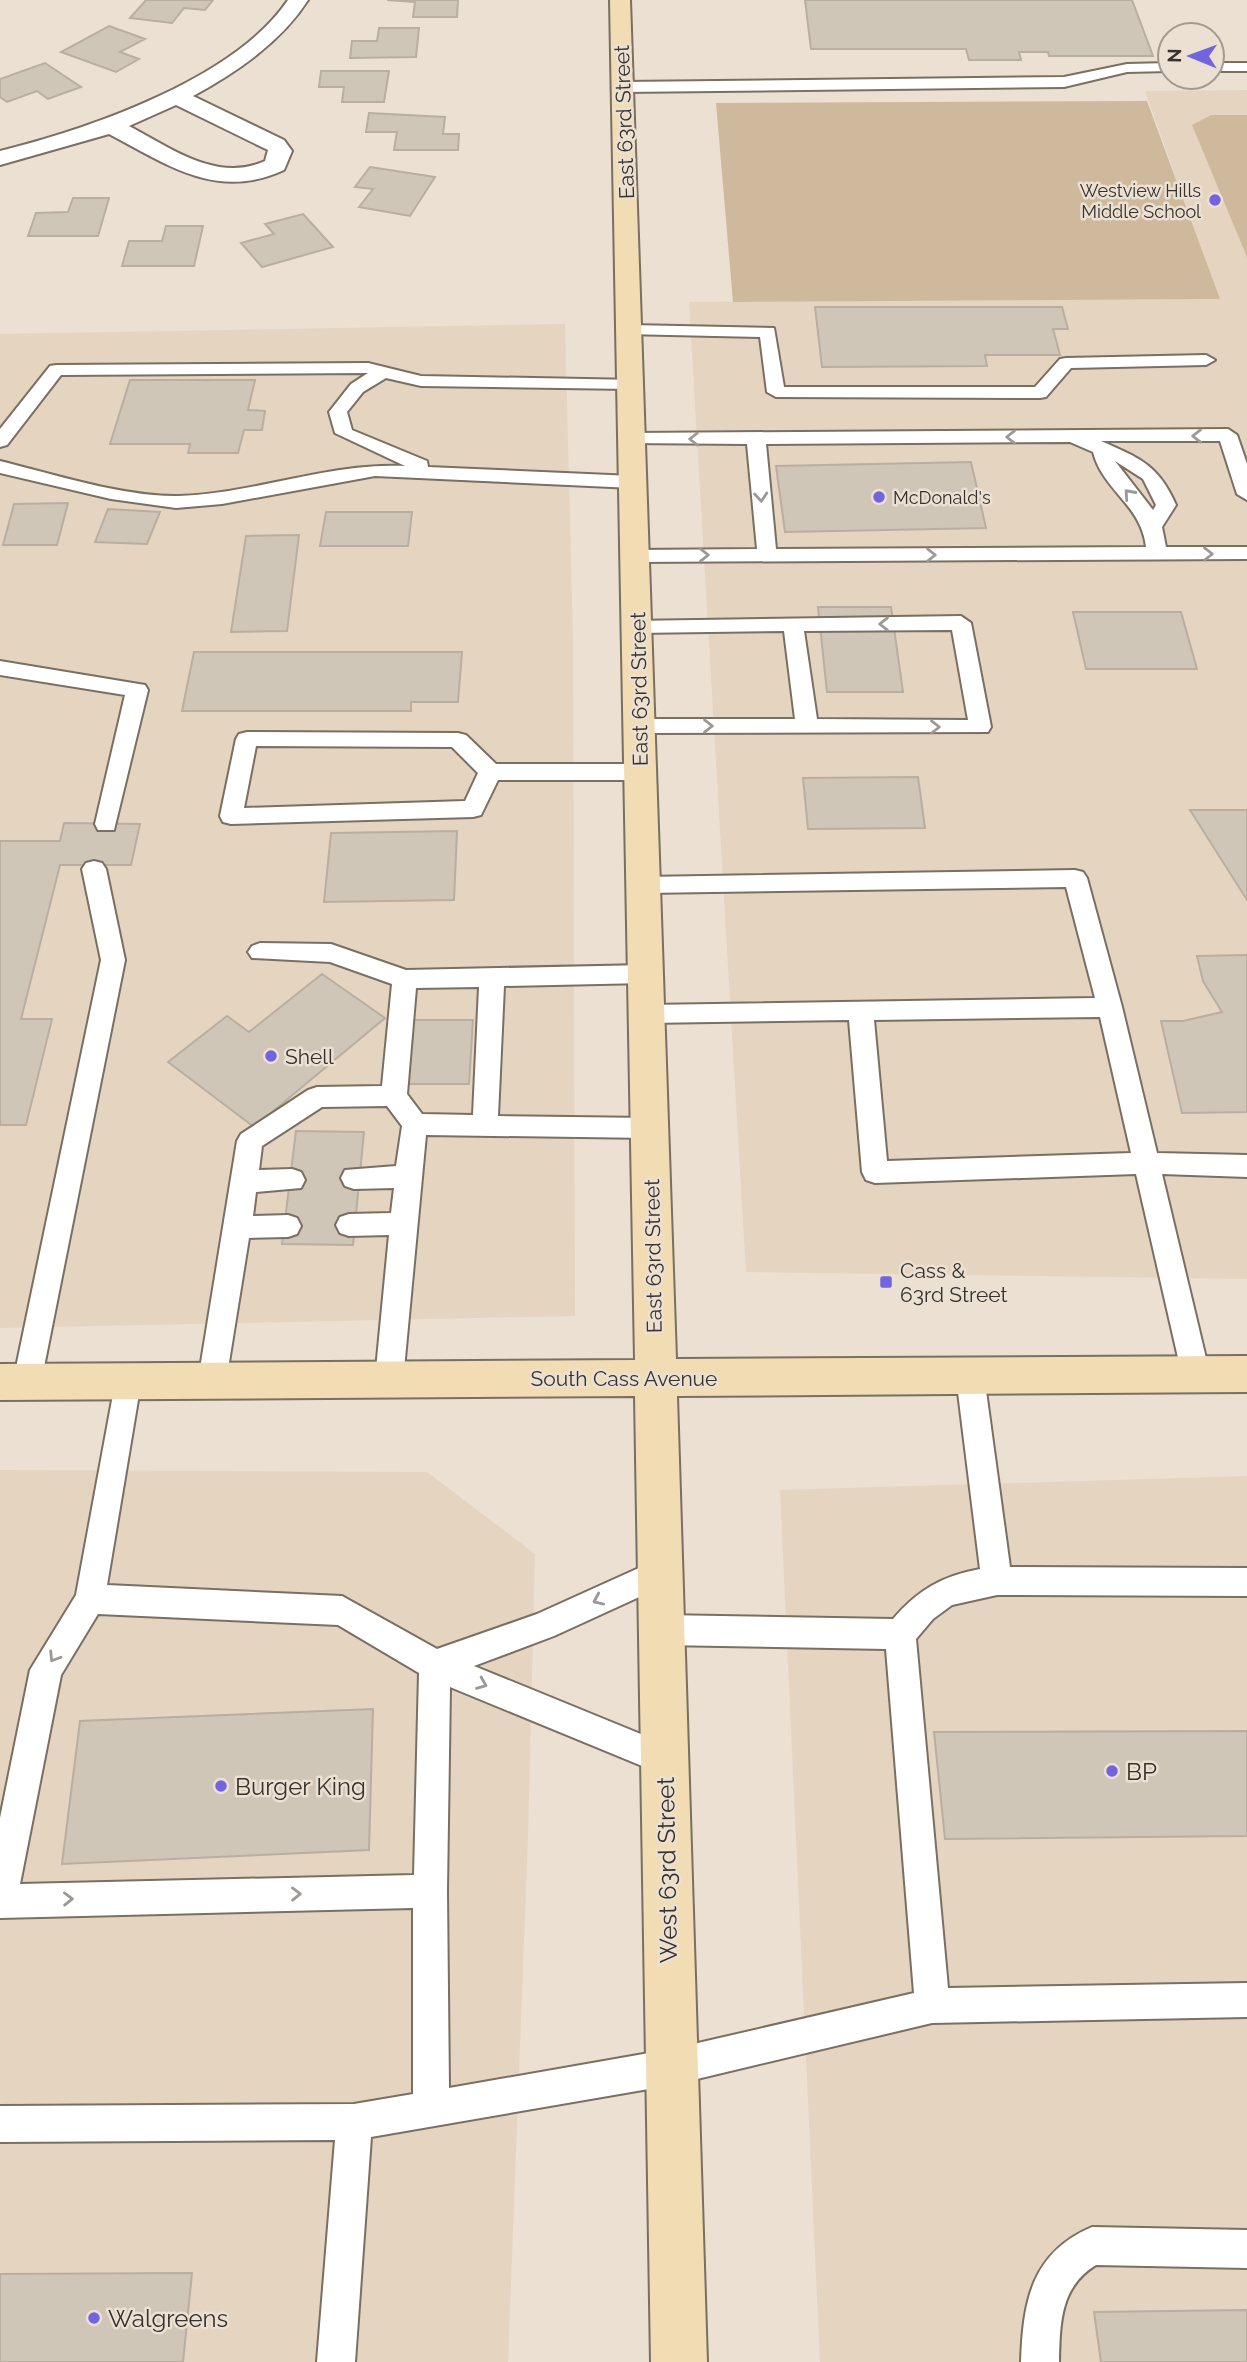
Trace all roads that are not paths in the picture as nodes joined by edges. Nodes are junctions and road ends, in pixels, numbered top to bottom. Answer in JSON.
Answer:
{"nodes":[{"id":1,"x":298,"y":0,"type":"edge"},
{"id":2,"x":620,"y":0,"type":"edge"},
{"id":3,"x":1156,"y":67,"type":"edge"},
{"id":4,"x":1226,"y":67,"type":"edge"},
{"id":5,"x":1247,"y":67,"type":"edge"},
{"id":6,"x":624,"y":87,"type":"junction"},
{"id":7,"x":177,"y":97,"type":"junction"},
{"id":8,"x":111,"y":126,"type":"junction"},
{"id":9,"x":0,"y":158,"type":"edge"},
{"id":10,"x":630,"y":330,"type":"junction"},
{"id":11,"x":1206,"y":360,"type":"dead end"},
{"id":12,"x":383,"y":372,"type":"junction"},
{"id":13,"x":631,"y":384,"type":"junction"},
{"id":14,"x":1079,"y":436,"type":"junction"},
{"id":15,"x":632,"y":439,"type":"junction"},
{"id":16,"x":756,"y":439,"type":"junction"},
{"id":17,"x":0,"y":442,"type":"edge"},
{"id":18,"x":1102,"y":449,"type":"junction"},
{"id":19,"x":0,"y":467,"type":"edge"},
{"id":20,"x":434,"y":471,"type":"junction"},
{"id":21,"x":633,"y":482,"type":"junction"},
{"id":22,"x":1247,"y":494,"type":"edge"},
{"id":23,"x":1152,"y":527,"type":"junction"},
{"id":24,"x":1247,"y":553,"type":"edge"},
{"id":25,"x":1157,"y":554,"type":"junction"},
{"id":26,"x":767,"y":555,"type":"junction"},
{"id":27,"x":635,"y":556,"type":"junction"},
{"id":28,"x":793,"y":624,"type":"junction"},
{"id":29,"x":637,"y":626,"type":"junction"},
{"id":30,"x":0,"y":668,"type":"edge"},
{"id":31,"x":640,"y":726,"type":"junction"},
{"id":32,"x":807,"y":727,"type":"junction"},
{"id":33,"x":490,"y":772,"type":"junction"},
{"id":34,"x":640,"y":772,"type":"junction"},
{"id":35,"x":106,"y":824,"type":"dead end"},
{"id":36,"x":94,"y":869,"type":"dead end"},
{"id":37,"x":644,"y":885,"type":"junction"},
{"id":38,"x":260,"y":953,"type":"dead end"},
{"id":39,"x":646,"y":974,"type":"junction"},
{"id":40,"x":492,"y":977,"type":"junction"},
{"id":41,"x":405,"y":979,"type":"junction"},
{"id":42,"x":1110,"y":1007,"type":"junction"},
{"id":43,"x":861,"y":1011,"type":"junction"},
{"id":44,"x":647,"y":1014,"type":"junction"},
{"id":45,"x":394,"y":1096,"type":"junction"},
{"id":46,"x":415,"y":1124,"type":"junction"},
{"id":47,"x":485,"y":1126,"type":"junction"},
{"id":48,"x":650,"y":1128,"type":"junction"},
{"id":49,"x":1146,"y":1163,"type":"junction"},
{"id":50,"x":1247,"y":1166,"type":"edge"},
{"id":51,"x":408,"y":1177,"type":"junction"},
{"id":52,"x":354,"y":1178,"type":"dead end"},
{"id":53,"x":292,"y":1180,"type":"dead end"},
{"id":54,"x":244,"y":1181,"type":"junction"},
{"id":55,"x":349,"y":1224,"type":"dead end"},
{"id":56,"x":405,"y":1224,"type":"junction"},
{"id":57,"x":288,"y":1226,"type":"dead end"},
{"id":58,"x":237,"y":1227,"type":"junction"},
{"id":59,"x":1247,"y":1374,"type":"edge"},
{"id":60,"x":1196,"y":1375,"type":"junction"},
{"id":61,"x":970,"y":1376,"type":"junction"},
{"id":62,"x":655,"y":1378,"type":"junction"},
{"id":63,"x":389,"y":1380,"type":"junction"},
{"id":64,"x":212,"y":1381,"type":"junction"},
{"id":65,"x":14,"y":1382,"type":"edge"},
{"id":66,"x":127,"y":1382,"type":"junction"},
{"id":67,"x":661,"y":1572,"type":"junction"},
{"id":68,"x":997,"y":1581,"type":"junction"},
{"id":69,"x":1247,"y":1582,"type":"edge"},
{"id":70,"x":90,"y":1599,"type":"junction"},
{"id":71,"x":663,"y":1630,"type":"junction"},
{"id":72,"x":900,"y":1634,"type":"junction"},
{"id":73,"x":435,"y":1665,"type":"junction"},
{"id":74,"x":664,"y":1759,"type":"junction"},
{"id":75,"x":430,"y":1891,"type":"junction"},
{"id":76,"x":0,"y":1900,"type":"edge"},
{"id":77,"x":1247,"y":2000,"type":"edge"},
{"id":78,"x":932,"y":2006,"type":"junction"},
{"id":79,"x":672,"y":2067,"type":"junction"},
{"id":80,"x":431,"y":2109,"type":"junction"},
{"id":81,"x":354,"y":2122,"type":"junction"},
{"id":82,"x":0,"y":2124,"type":"edge"},
{"id":83,"x":1247,"y":2249,"type":"edge"},
{"id":84,"x":336,"y":2362,"type":"edge"},
{"id":85,"x":678,"y":2362,"type":"edge"},
{"id":86,"x":1040,"y":2362,"type":"edge"}],
"edges":[{"from":1,"to":7,"type":"street"},
{"from":2,"to":6,"type":"main road","name":"East 63rd Street"},
{"from":3,"to":6,"type":"lane"},
{"from":4,"to":5,"type":"lane"},
{"from":6,"to":10,"type":"main road","name":"East 63rd Street"},
{"from":7,"to":8,"type":"street"},
{"from":7,"to":8,"type":"street"},
{"from":8,"to":9,"type":"street"},
{"from":10,"to":11,"type":"lane"},
{"from":10,"to":13,"type":"main road","name":"East 63rd Street"},
{"from":12,"to":13,"type":"lane"},
{"from":12,"to":17,"type":"lane"},
{"from":12,"to":20,"type":"lane"},
{"from":13,"to":15,"type":"main road","name":"East 63rd Street"},
{"from":14,"to":16,"type":"lane","one_way":true},
{"from":14,"to":18,"type":"lane"},
{"from":22,"to":14,"type":"lane","one_way":true},
{"from":16,"to":15,"type":"lane","one_way":true},
{"from":15,"to":21,"type":"main road","name":"East 63rd Street"},
{"from":16,"to":26,"type":"lane","one_way":true},
{"from":23,"to":18,"type":"lane","one_way":true},
{"from":18,"to":23,"type":"lane"},
{"from":19,"to":20,"type":"lane"},
{"from":20,"to":21,"type":"lane"},
{"from":21,"to":27,"type":"main road","name":"East 63rd Street"},
{"from":23,"to":25,"type":"lane"},
{"from":25,"to":24,"type":"lane","one_way":true},
{"from":26,"to":25,"type":"lane","one_way":true},
{"from":27,"to":26,"type":"lane","one_way":true},
{"from":27,"to":29,"type":"main road","name":"East 63rd Street"},
{"from":28,"to":29,"type":"lane"},
{"from":28,"to":32,"type":"lane"},
{"from":32,"to":28,"type":"lane","one_way":true},
{"from":29,"to":31,"type":"main road","name":"East 63rd Street"},
{"from":30,"to":35,"type":"lane"},
{"from":31,"to":32,"type":"lane","one_way":true},
{"from":31,"to":34,"type":"main road","name":"East 63rd Street"},
{"from":33,"to":33,"type":"lane"},
{"from":33,"to":34,"type":"lane"},
{"from":34,"to":37,"type":"main road","name":"East 63rd Street"},
{"from":36,"to":65,"type":"lane"},
{"from":37,"to":39,"type":"main road","name":"East 63rd Street"},
{"from":37,"to":42,"type":"lane"},
{"from":38,"to":41,"type":"lane"},
{"from":39,"to":40,"type":"lane"},
{"from":39,"to":44,"type":"main road","name":"East 63rd Street"},
{"from":40,"to":41,"type":"lane"},
{"from":40,"to":47,"type":"lane"},
{"from":41,"to":45,"type":"lane"},
{"from":42,"to":43,"type":"lane"},
{"from":42,"to":49,"type":"lane"},
{"from":43,"to":44,"type":"lane"},
{"from":43,"to":49,"type":"lane"},
{"from":44,"to":48,"type":"main road","name":"East 63rd Street"},
{"from":45,"to":46,"type":"lane"},
{"from":45,"to":54,"type":"lane"},
{"from":46,"to":47,"type":"lane"},
{"from":46,"to":51,"type":"lane"},
{"from":47,"to":48,"type":"lane"},
{"from":48,"to":62,"type":"main road","name":"East 63rd Street"},
{"from":49,"to":50,"type":"lane"},
{"from":49,"to":60,"type":"lane"},
{"from":51,"to":52,"type":"lane"},
{"from":51,"to":56,"type":"lane"},
{"from":53,"to":54,"type":"lane"},
{"from":54,"to":58,"type":"lane"},
{"from":55,"to":56,"type":"lane"},
{"from":56,"to":63,"type":"lane"},
{"from":57,"to":58,"type":"lane"},
{"from":58,"to":64,"type":"lane"},
{"from":59,"to":60,"type":"main road","name":"South Cass Avenue"},
{"from":60,"to":61,"type":"main road","name":"South Cass Avenue"},
{"from":61,"to":62,"type":"main road","name":"South Cass Avenue"},
{"from":61,"to":68,"type":"lane"},
{"from":62,"to":63,"type":"main road","name":"South Cass Avenue"},
{"from":62,"to":67,"type":"main road","name":"West 63rd Street"},
{"from":63,"to":64,"type":"main road","name":"South Cass Avenue"},
{"from":64,"to":66,"type":"main road","name":"South Cass Avenue"},
{"from":65,"to":66,"type":"main road","name":"South Cass Avenue"},
{"from":66,"to":70,"type":"lane"},
{"from":67,"to":71,"type":"main road","name":"West 63rd Street"},
{"from":67,"to":73,"type":"lane","one_way":true},
{"from":68,"to":69,"type":"lane"},
{"from":68,"to":72,"type":"lane"},
{"from":70,"to":73,"type":"lane"},
{"from":70,"to":76,"type":"lane","one_way":true},
{"from":71,"to":72,"type":"lane"},
{"from":71,"to":74,"type":"main road","name":"West 63rd Street"},
{"from":72,"to":78,"type":"lane"},
{"from":73,"to":74,"type":"lane","one_way":true},
{"from":73,"to":75,"type":"lane"},
{"from":74,"to":79,"type":"main road","name":"West 63rd Street"},
{"from":76,"to":75,"type":"lane","one_way":true},
{"from":75,"to":80,"type":"lane"},
{"from":77,"to":78,"type":"lane"},
{"from":78,"to":79,"type":"lane"},
{"from":79,"to":80,"type":"lane"},
{"from":79,"to":85,"type":"main road","name":"West 63rd Street"},
{"from":80,"to":81,"type":"lane"},
{"from":81,"to":82,"type":"lane"},
{"from":81,"to":84,"type":"lane"},
{"from":83,"to":86,"type":"lane"}]}
